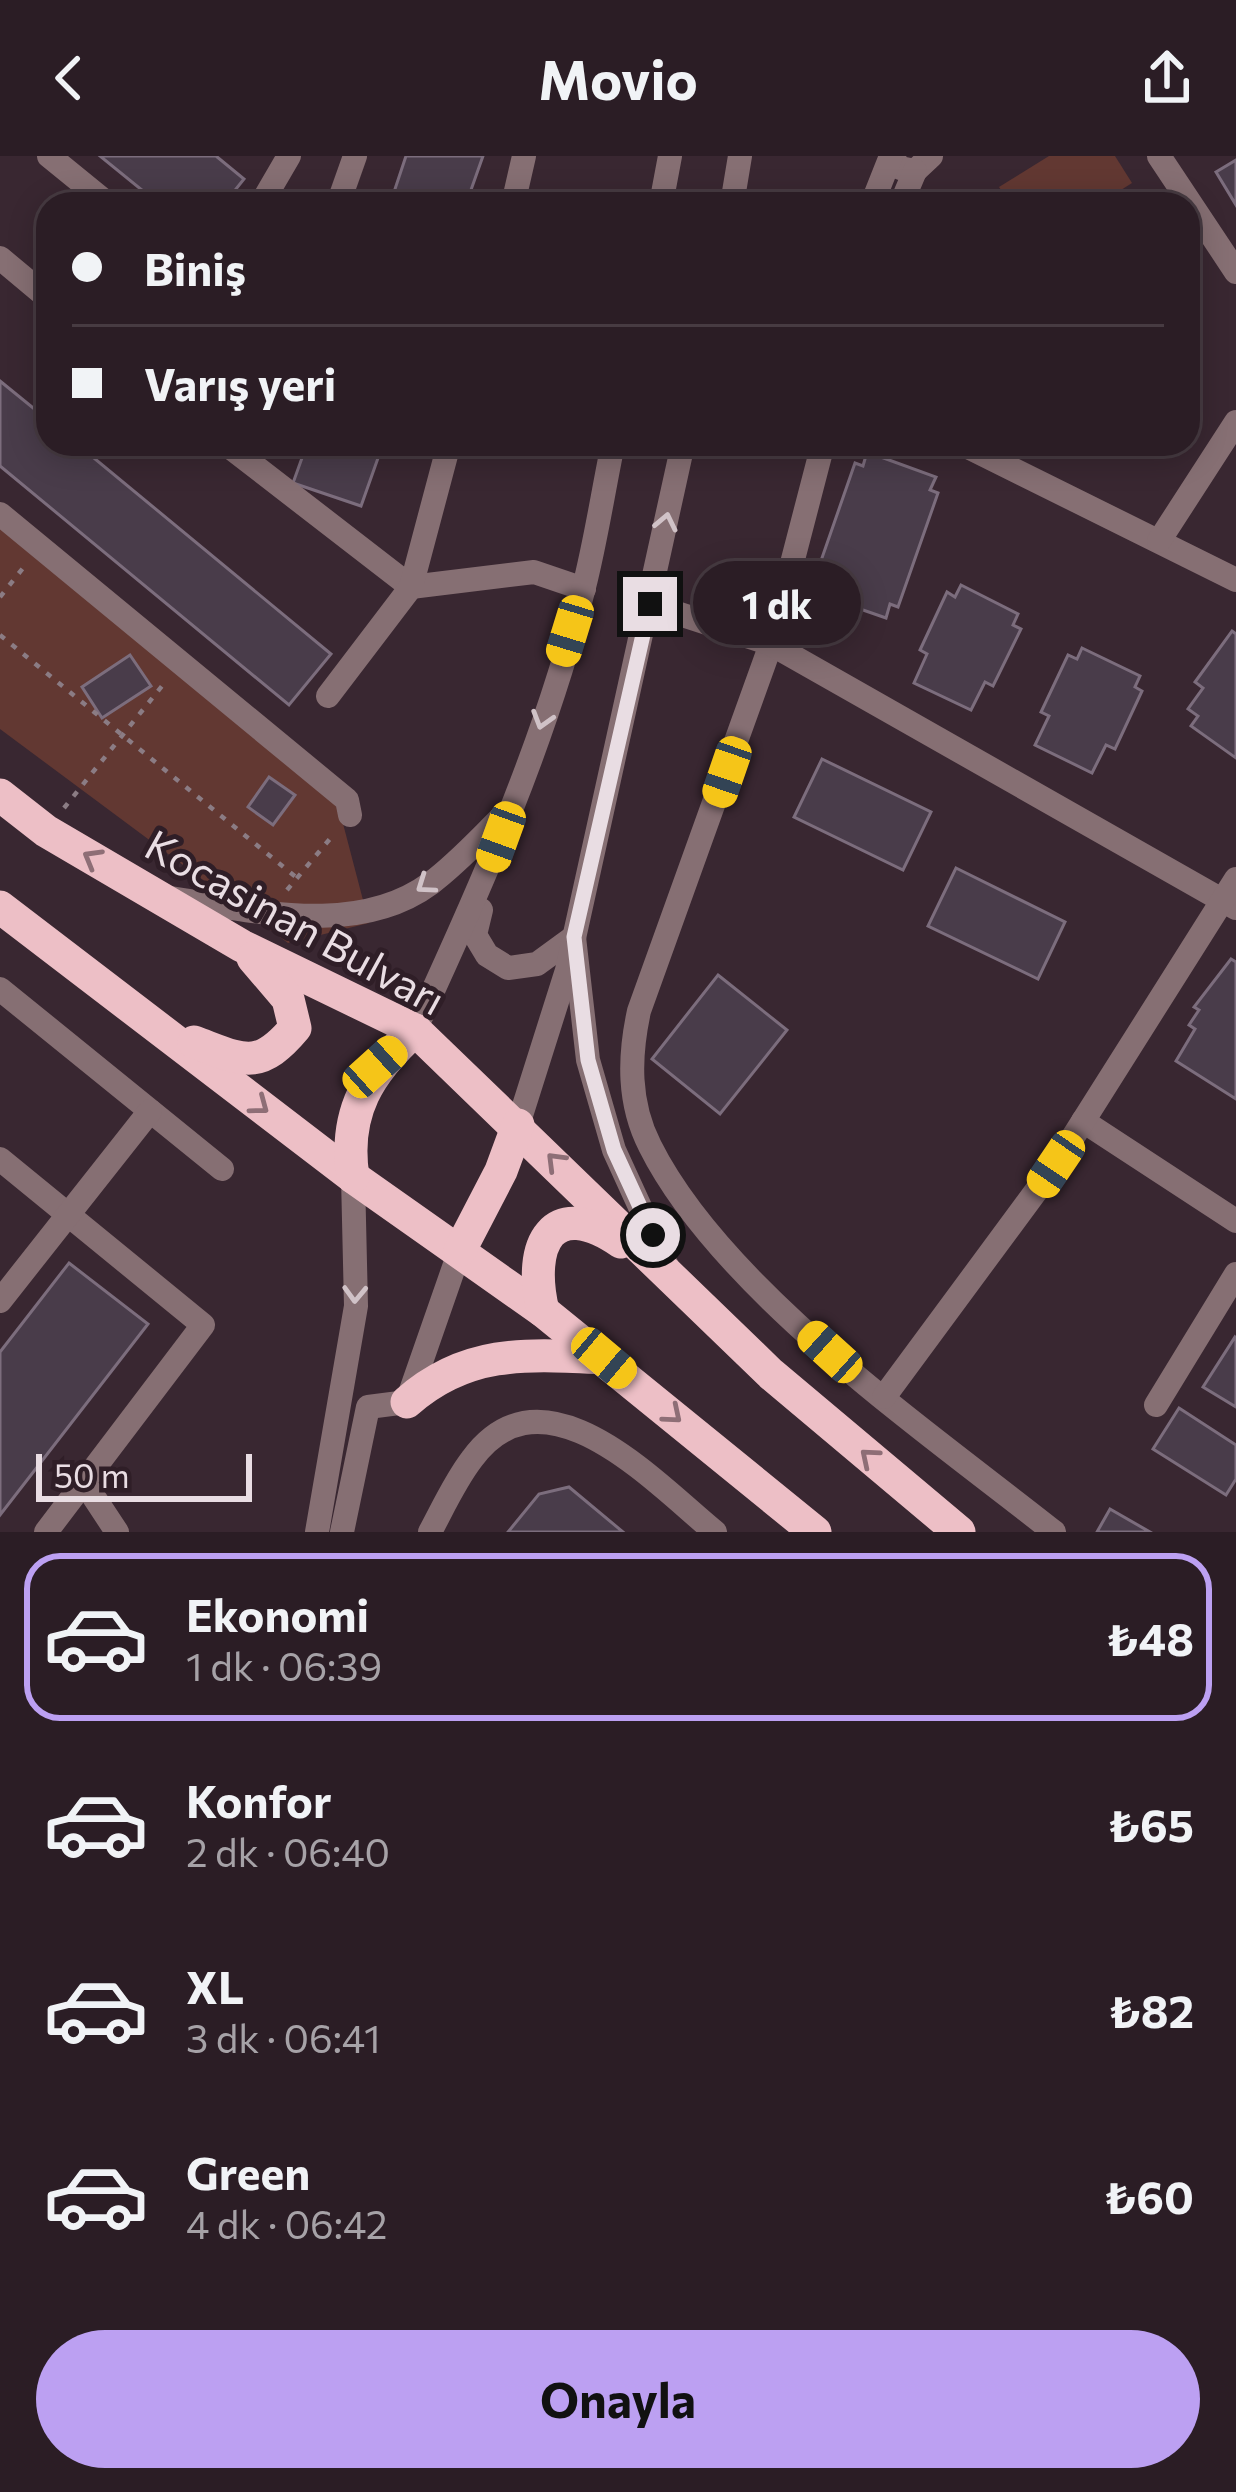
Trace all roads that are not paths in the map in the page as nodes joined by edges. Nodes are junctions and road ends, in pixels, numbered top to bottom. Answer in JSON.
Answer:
{"nodes":[{"id":1,"x":49,"y":156,"type":"edge"},
{"id":2,"x":289,"y":156,"type":"edge"},
{"id":3,"x":355,"y":156,"type":"edge"},
{"id":4,"x":524,"y":156,"type":"edge"},
{"id":5,"x":670,"y":156,"type":"edge"},
{"id":6,"x":740,"y":156,"type":"edge"},
{"id":7,"x":891,"y":156,"type":"edge"},
{"id":8,"x":1159,"y":156,"type":"edge"},
{"id":9,"x":930,"y":161,"type":"edge"},
{"id":10,"x":93,"y":192,"type":"edge"},
{"id":11,"x":268,"y":192,"type":"edge"},
{"id":12,"x":342,"y":192,"type":"edge"},
{"id":13,"x":516,"y":192,"type":"edge"},
{"id":14,"x":663,"y":192,"type":"edge"},
{"id":15,"x":734,"y":192,"type":"edge"},
{"id":16,"x":877,"y":192,"type":"edge"},
{"id":17,"x":909,"y":192,"type":"edge"},
{"id":18,"x":1183,"y":192,"type":"edge"},
{"id":19,"x":1200,"y":218,"type":"edge"},
{"id":20,"x":0,"y":258,"type":"edge"},
{"id":21,"x":1236,"y":272,"type":"edge"},
{"id":22,"x":36,"y":288,"type":"edge"},
{"id":23,"x":1236,"y":422,"type":"edge"},
{"id":24,"x":246,"y":456,"type":"edge"},
{"id":25,"x":446,"y":456,"type":"edge"},
{"id":26,"x":611,"y":456,"type":"edge"},
{"id":27,"x":680,"y":456,"type":"edge"},
{"id":28,"x":820,"y":456,"type":"edge"},
{"id":29,"x":986,"y":456,"type":"edge"},
{"id":30,"x":0,"y":514,"type":"edge"},
{"id":31,"x":1159,"y":541,"type":"junction"},
{"id":32,"x":1236,"y":580,"type":"edge"},
{"id":33,"x":411,"y":587,"type":"junction"},
{"id":34,"x":584,"y":589,"type":"junction"},
{"id":35,"x":650,"y":604,"type":"junction"},
{"id":36,"x":771,"y":644,"type":"junction"},
{"id":37,"x":328,"y":696,"type":"dead end"},
{"id":38,"x":0,"y":794,"type":"edge"},
{"id":39,"x":512,"y":807,"type":"junction"},
{"id":40,"x":350,"y":815,"type":"road end"},
{"id":41,"x":490,"y":867,"type":"junction"},
{"id":42,"x":156,"y":896,"type":"junction"},
{"id":43,"x":1231,"y":896,"type":"edge"},
{"id":44,"x":0,"y":908,"type":"edge"},
{"id":45,"x":574,"y":937,"type":"junction"},
{"id":46,"x":242,"y":946,"type":"junction"},
{"id":47,"x":0,"y":989,"type":"edge"},
{"id":48,"x":159,"y":1029,"type":"junction"},
{"id":49,"x":415,"y":1030,"type":"junction"},
{"id":50,"x":150,"y":1111,"type":"junction"},
{"id":51,"x":1083,"y":1121,"type":"junction"},
{"id":52,"x":518,"y":1125,"type":"junction"},
{"id":53,"x":0,"y":1160,"type":"edge"},
{"id":54,"x":222,"y":1168,"type":"dead end"},
{"id":55,"x":352,"y":1177,"type":"junction"},
{"id":56,"x":70,"y":1216,"type":"junction"},
{"id":57,"x":1236,"y":1221,"type":"edge"},
{"id":58,"x":460,"y":1250,"type":"junction"},
{"id":59,"x":1236,"y":1274,"type":"edge"},
{"id":60,"x":672,"y":1277,"type":"junction"},
{"id":61,"x":0,"y":1301,"type":"edge"},
{"id":62,"x":543,"y":1311,"type":"junction"},
{"id":63,"x":604,"y":1358,"type":"junction"},
{"id":64,"x":884,"y":1397,"type":"junction"},
{"id":65,"x":406,"y":1402,"type":"junction"},
{"id":66,"x":1156,"y":1405,"type":"dead end"},
{"id":67,"x":84,"y":1481,"type":"junction"},
{"id":68,"x":46,"y":1532,"type":"edge"},
{"id":69,"x":117,"y":1532,"type":"edge"},
{"id":70,"x":317,"y":1532,"type":"edge"},
{"id":71,"x":342,"y":1532,"type":"edge"},
{"id":72,"x":430,"y":1532,"type":"edge"},
{"id":73,"x":715,"y":1532,"type":"edge"},
{"id":74,"x":814,"y":1532,"type":"edge"},
{"id":75,"x":959,"y":1532,"type":"edge"},
{"id":76,"x":1054,"y":1532,"type":"edge"}],
"edges":[{"from":1,"to":10,"type":"street"},
{"from":2,"to":11,"type":"street"},
{"from":3,"to":12,"type":"street"},
{"from":4,"to":13,"type":"street"},
{"from":5,"to":14,"type":"street"},
{"from":6,"to":15,"type":"street"},
{"from":7,"to":9,"type":"street"},
{"from":7,"to":16,"type":"street"},
{"from":8,"to":18,"type":"street"},
{"from":9,"to":17,"type":"street"},
{"from":19,"to":21,"type":"street"},
{"from":20,"to":22,"type":"street"},
{"from":23,"to":31,"type":"street"},
{"from":24,"to":33,"type":"street"},
{"from":25,"to":33,"type":"street"},
{"from":26,"to":34,"type":"street"},
{"from":35,"to":27,"type":"street","one_way":true},
{"from":28,"to":36,"type":"street"},
{"from":29,"to":31,"type":"street"},
{"from":30,"to":40,"type":"street"},
{"from":31,"to":32,"type":"street"},
{"from":33,"to":34,"type":"street"},
{"from":33,"to":37,"type":"street"},
{"from":34,"to":39,"type":"street","one_way":true},
{"from":35,"to":36,"type":"street"},
{"from":35,"to":45,"type":"street"},
{"from":36,"to":43,"type":"street"},
{"from":36,"to":64,"type":"street"},
{"from":42,"to":38,"type":"highway","name":"Kocasinan Bulvarı","one_way":true},
{"from":39,"to":41,"type":"street"},
{"from":39,"to":42,"type":"street","one_way":true},
{"from":41,"to":45,"type":"street"},
{"from":41,"to":49,"type":"street"},
{"from":42,"to":46,"type":"highway","name":"Kocasinan Bulvarı"},
{"from":43,"to":51,"type":"street"},
{"from":44,"to":48,"type":"highway"},
{"from":45,"to":52,"type":"street"},
{"from":45,"to":60,"type":"street"},
{"from":46,"to":48,"type":"highway"},
{"from":46,"to":49,"type":"highway","name":"Kocasinan Bulvarı"},
{"from":47,"to":50,"type":"street"},
{"from":48,"to":55,"type":"highway","one_way":true},
{"from":49,"to":52,"type":"highway","name":"Kocasinan Bulvarı"},
{"from":49,"to":55,"type":"highway"},
{"from":50,"to":54,"type":"street"},
{"from":50,"to":56,"type":"street"},
{"from":51,"to":57,"type":"street"},
{"from":51,"to":64,"type":"street"},
{"from":52,"to":58,"type":"highway"},
{"from":60,"to":52,"type":"highway","name":"Kocasinan Bulvarı","one_way":true},
{"from":53,"to":56,"type":"street"},
{"from":55,"to":58,"type":"highway"},
{"from":55,"to":70,"type":"street","one_way":true},
{"from":56,"to":61,"type":"street"},
{"from":56,"to":67,"type":"street"},
{"from":58,"to":62,"type":"highway"},
{"from":58,"to":65,"type":"street"},
{"from":59,"to":66,"type":"street"},
{"from":60,"to":62,"type":"highway"},
{"from":75,"to":60,"type":"highway","name":"Kocasinan Bulvarı","one_way":true},
{"from":62,"to":63,"type":"highway"},
{"from":63,"to":65,"type":"highway"},
{"from":63,"to":74,"type":"highway","one_way":true},
{"from":64,"to":76,"type":"street"},
{"from":65,"to":71,"type":"street"},
{"from":67,"to":68,"type":"street"},
{"from":67,"to":69,"type":"street"},
{"from":72,"to":73,"type":"street"}]}
